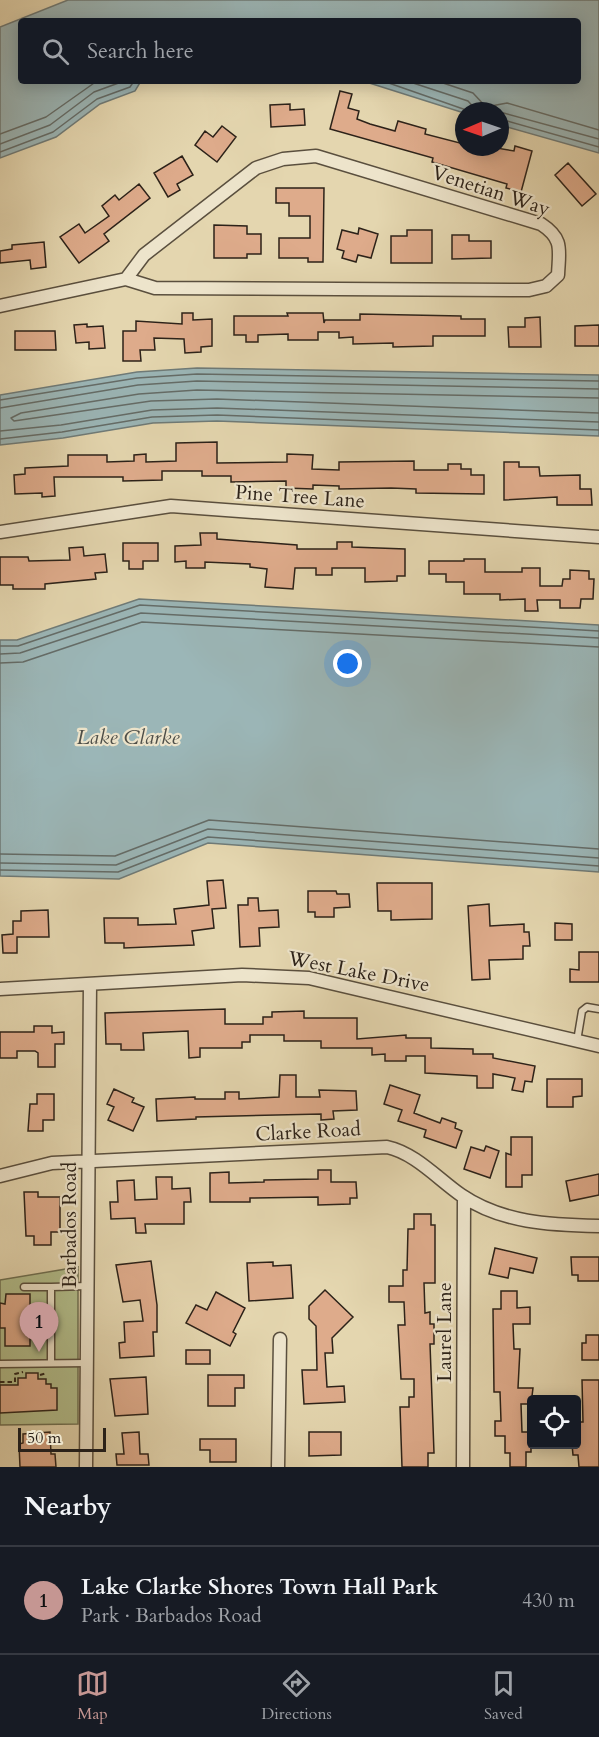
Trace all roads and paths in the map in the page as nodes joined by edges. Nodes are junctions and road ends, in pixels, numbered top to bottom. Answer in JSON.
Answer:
{"nodes":[{"id":1,"x":126,"y":279,"type":"junction"},
{"id":2,"x":0,"y":306,"type":"edge"},
{"id":3,"x":0,"y":532,"type":"edge"},
{"id":4,"x":599,"y":537,"type":"edge"},
{"id":5,"x":90,"y":984,"type":"junction"},
{"id":6,"x":0,"y":988,"type":"edge"},
{"id":7,"x":599,"y":1009,"type":"edge"},
{"id":8,"x":577,"y":1041,"type":"junction"},
{"id":9,"x":599,"y":1046,"type":"edge"},
{"id":10,"x":89,"y":1162,"type":"junction"},
{"id":11,"x":0,"y":1176,"type":"edge"},
{"id":12,"x":464,"y":1197,"type":"junction"},
{"id":13,"x":599,"y":1226,"type":"edge"},
{"id":14,"x":88,"y":1286,"type":"junction"},
{"id":15,"x":24,"y":1287,"type":"dead end"},
{"id":16,"x":51,"y":1287,"type":"junction"},
{"id":17,"x":280,"y":1339,"type":"dead end"},
{"id":18,"x":0,"y":1364,"type":"edge"},
{"id":19,"x":23,"y":1364,"type":"junction"},
{"id":20,"x":51,"y":1364,"type":"junction"},
{"id":21,"x":87,"y":1364,"type":"junction"},
{"id":22,"x":40,"y":1375,"type":"dead end"},
{"id":23,"x":47,"y":1375,"type":"dead end"},
{"id":24,"x":0,"y":1382,"type":"edge"},
{"id":25,"x":86,"y":1467,"type":"edge"},
{"id":26,"x":278,"y":1467,"type":"edge"},
{"id":27,"x":463,"y":1467,"type":"edge"}],
"edges":[{"from":1,"to":1,"type":"street","name":"Venetian Way"},
{"from":1,"to":2,"type":"street","name":"Venetian Way"},
{"from":3,"to":4,"type":"street","name":"Pine Tree Lane"},
{"from":5,"to":6,"type":"street","name":"West Lake Drive"},
{"from":5,"to":8,"type":"street","name":"West Lake Drive"},
{"from":5,"to":10,"type":"street","name":"Barbados Road"},
{"from":7,"to":8,"type":"lane"},
{"from":8,"to":9,"type":"street","name":"West Lake Drive"},
{"from":10,"to":11,"type":"street","name":"Clarke Road"},
{"from":10,"to":12,"type":"street","name":"Clarke Road"},
{"from":10,"to":14,"type":"street","name":"Barbados Road"},
{"from":12,"to":13,"type":"street","name":"Clarke Road"},
{"from":12,"to":27,"type":"street","name":"Laurel Lane"},
{"from":14,"to":16,"type":"lane"},
{"from":14,"to":21,"type":"street","name":"Barbados Road"},
{"from":15,"to":16,"type":"lane"},
{"from":16,"to":20,"type":"lane"},
{"from":17,"to":26,"type":"street"},
{"from":18,"to":19,"type":"lane"},
{"from":19,"to":20,"type":"lane"},
{"from":19,"to":24,"type":"path"},
{"from":20,"to":21,"type":"lane"},
{"from":21,"to":25,"type":"street","name":"Barbados Road"},
{"from":22,"to":23,"type":"path"}]}
